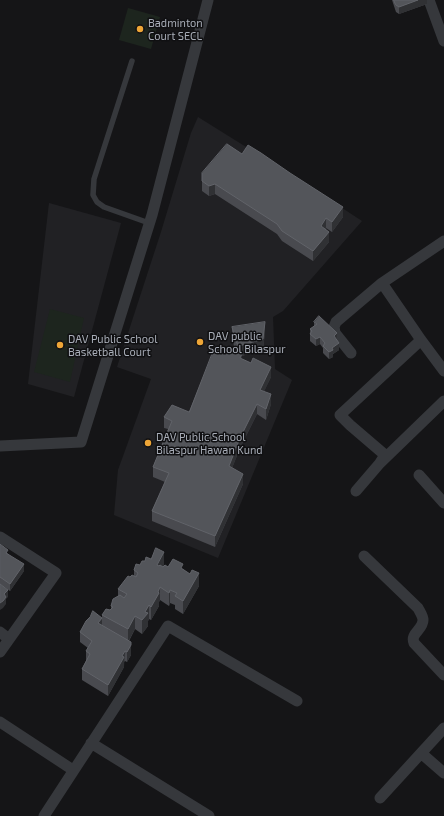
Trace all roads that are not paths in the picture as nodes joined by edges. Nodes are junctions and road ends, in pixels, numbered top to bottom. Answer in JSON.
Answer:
{"nodes":[{"id":1,"x":208,"y":0,"type":"edge"},
{"id":2,"x":430,"y":0,"type":"edge"},
{"id":3,"x":444,"y":41,"type":"edge"},
{"id":4,"x":132,"y":61,"type":"dead end"},
{"id":5,"x":149,"y":223,"type":"junction"},
{"id":6,"x":444,"y":241,"type":"edge"},
{"id":7,"x":382,"y":283,"type":"junction"},
{"id":8,"x":421,"y":340,"type":"junction"},
{"id":9,"x":351,"y":353,"type":"dead end"},
{"id":10,"x":444,"y":371,"type":"edge"},
{"id":11,"x":444,"y":402,"type":"edge"},
{"id":12,"x":1,"y":448,"type":"edge"},
{"id":13,"x":380,"y":463,"type":"junction"},
{"id":14,"x":419,"y":475,"type":"dead end"},
{"id":15,"x":356,"y":491,"type":"dead end"},
{"id":16,"x":444,"y":503,"type":"edge"},
{"id":17,"x":0,"y":537,"type":"edge"},
{"id":18,"x":364,"y":556,"type":"dead end"},
{"id":19,"x":5,"y":635,"type":"edge"},
{"id":20,"x":0,"y":652,"type":"edge"},
{"id":21,"x":444,"y":675,"type":"edge"},
{"id":22,"x":297,"y":701,"type":"dead end"},
{"id":23,"x":0,"y":722,"type":"edge"},
{"id":24,"x":444,"y":728,"type":"edge"},
{"id":25,"x":91,"y":743,"type":"junction"},
{"id":26,"x":421,"y":753,"type":"junction"},
{"id":27,"x":73,"y":770,"type":"junction"},
{"id":28,"x":444,"y":773,"type":"edge"},
{"id":29,"x":380,"y":798,"type":"dead end"},
{"id":30,"x":44,"y":816,"type":"edge"},
{"id":31,"x":209,"y":816,"type":"edge"}],
"edges":[{"from":1,"to":5,"type":"street"},
{"from":2,"to":3,"type":"street"},
{"from":4,"to":5,"type":"lane"},
{"from":5,"to":12,"type":"street"},
{"from":6,"to":7,"type":"street"},
{"from":7,"to":8,"type":"street"},
{"from":7,"to":9,"type":"street"},
{"from":8,"to":10,"type":"street"},
{"from":8,"to":13,"type":"street"},
{"from":11,"to":13,"type":"street"},
{"from":13,"to":15,"type":"street"},
{"from":14,"to":16,"type":"street"},
{"from":17,"to":19,"type":"street"},
{"from":18,"to":21,"type":"street"},
{"from":19,"to":20,"type":"street"},
{"from":22,"to":25,"type":"street"},
{"from":23,"to":27,"type":"street"},
{"from":24,"to":26,"type":"street"},
{"from":25,"to":27,"type":"street"},
{"from":25,"to":31,"type":"street"},
{"from":26,"to":28,"type":"street"},
{"from":26,"to":29,"type":"street"},
{"from":27,"to":30,"type":"street"}]}
